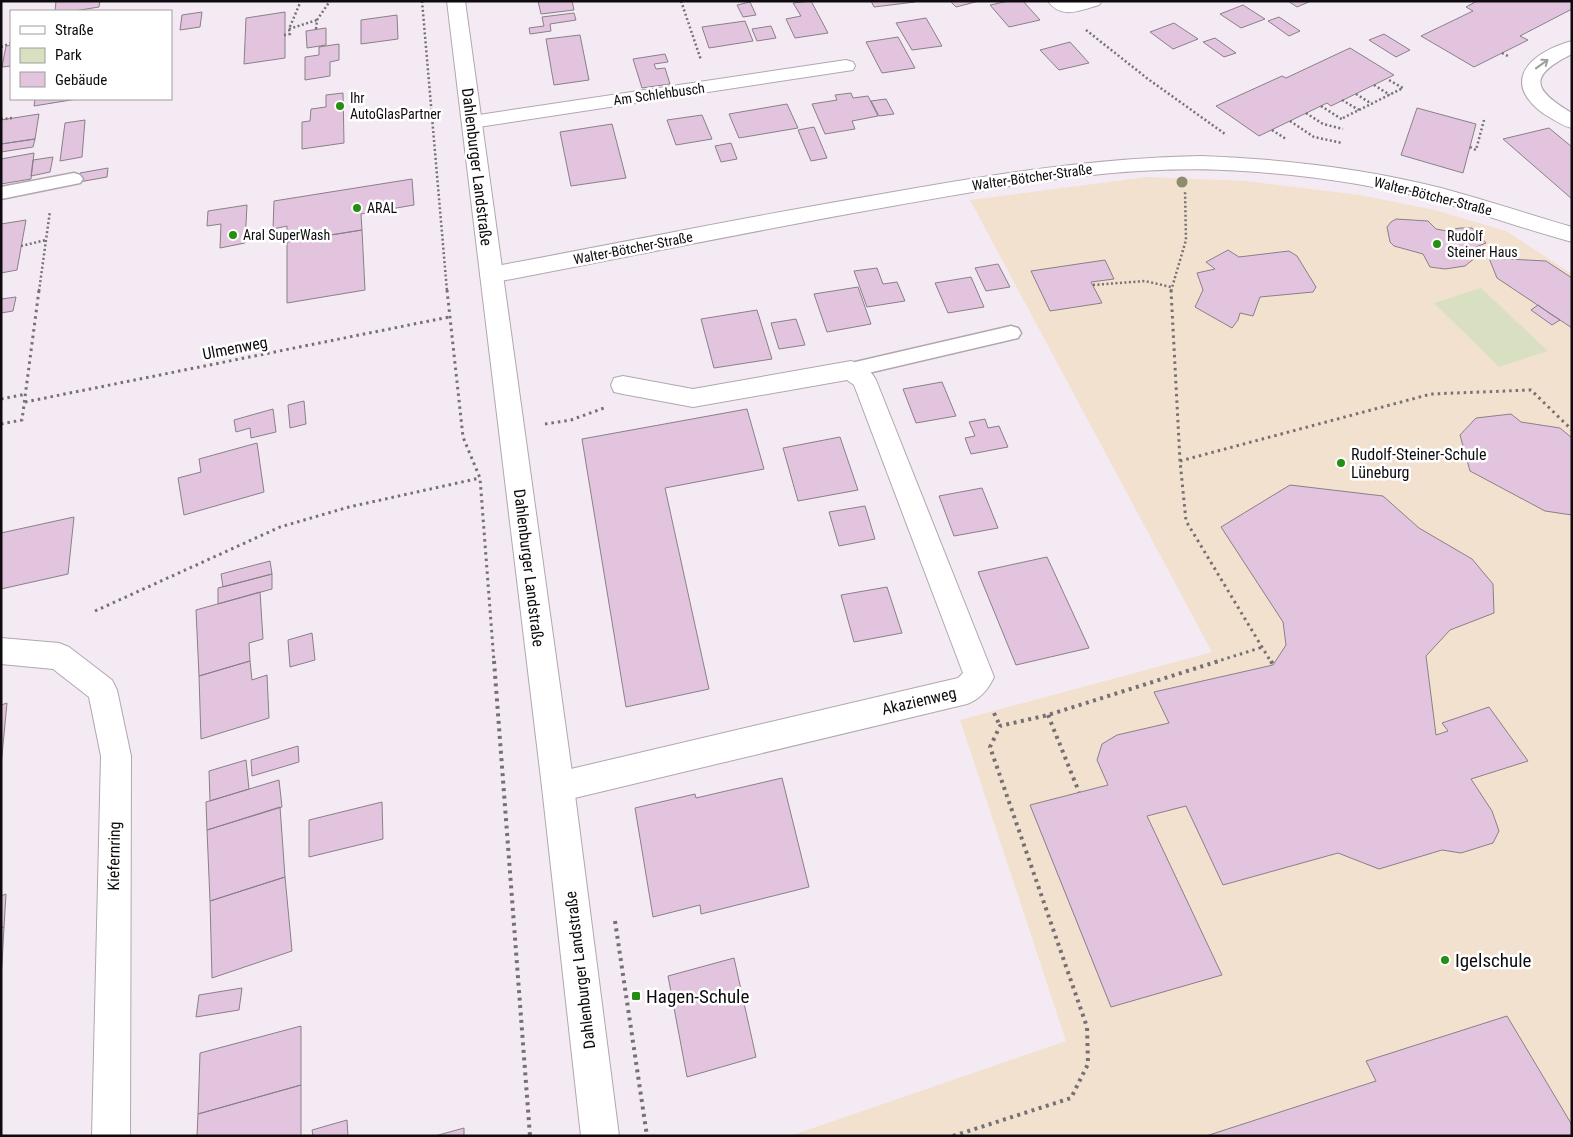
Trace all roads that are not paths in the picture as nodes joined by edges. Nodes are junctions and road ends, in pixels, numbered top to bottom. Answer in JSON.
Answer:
{"nodes":[{"id":1,"x":456,"y":1,"type":"edge"},
{"id":2,"x":1093,"y":1,"type":"edge"},
{"id":3,"x":1062,"y":5,"type":"edge"},
{"id":4,"x":1572,"y":47,"type":"edge"},
{"id":5,"x":846,"y":66,"type":"dead end"},
{"id":6,"x":472,"y":122,"type":"junction"},
{"id":7,"x":1572,"y":122,"type":"edge"},
{"id":8,"x":74,"y":179,"type":"dead end"},
{"id":9,"x":1,"y":193,"type":"edge"},
{"id":10,"x":1572,"y":235,"type":"edge"},
{"id":11,"x":491,"y":275,"type":"junction"},
{"id":12,"x":1011,"y":333,"type":"dead end"},
{"id":13,"x":851,"y":370,"type":"junction"},
{"id":14,"x":624,"y":385,"type":"road end"},
{"id":15,"x":1,"y":651,"type":"edge"},
{"id":16,"x":558,"y":787,"type":"junction"},
{"id":17,"x":111,"y":1136,"type":"edge"},
{"id":18,"x":600,"y":1136,"type":"edge"}],
"edges":[{"from":1,"to":6,"type":"street","name":"Dahlenburger Landstraße"},
{"from":2,"to":3,"type":"street"},
{"from":7,"to":4,"type":"street","one_way":true},
{"from":5,"to":6,"type":"street","name":"Am Schlehbusch"},
{"from":6,"to":11,"type":"street","name":"Dahlenburger Landstraße"},
{"from":8,"to":9,"type":"lane"},
{"from":10,"to":11,"type":"street","name":"Walter-Bötcher-Straße"},
{"from":11,"to":16,"type":"street","name":"Dahlenburger Landstraße"},
{"from":12,"to":13,"type":"lane"},
{"from":13,"to":14,"type":"street"},
{"from":13,"to":16,"type":"street","name":"Akazienweg"},
{"from":15,"to":17,"type":"street","name":"Kiefernring"},
{"from":16,"to":18,"type":"street","name":"Dahlenburger Landstraße"}]}
